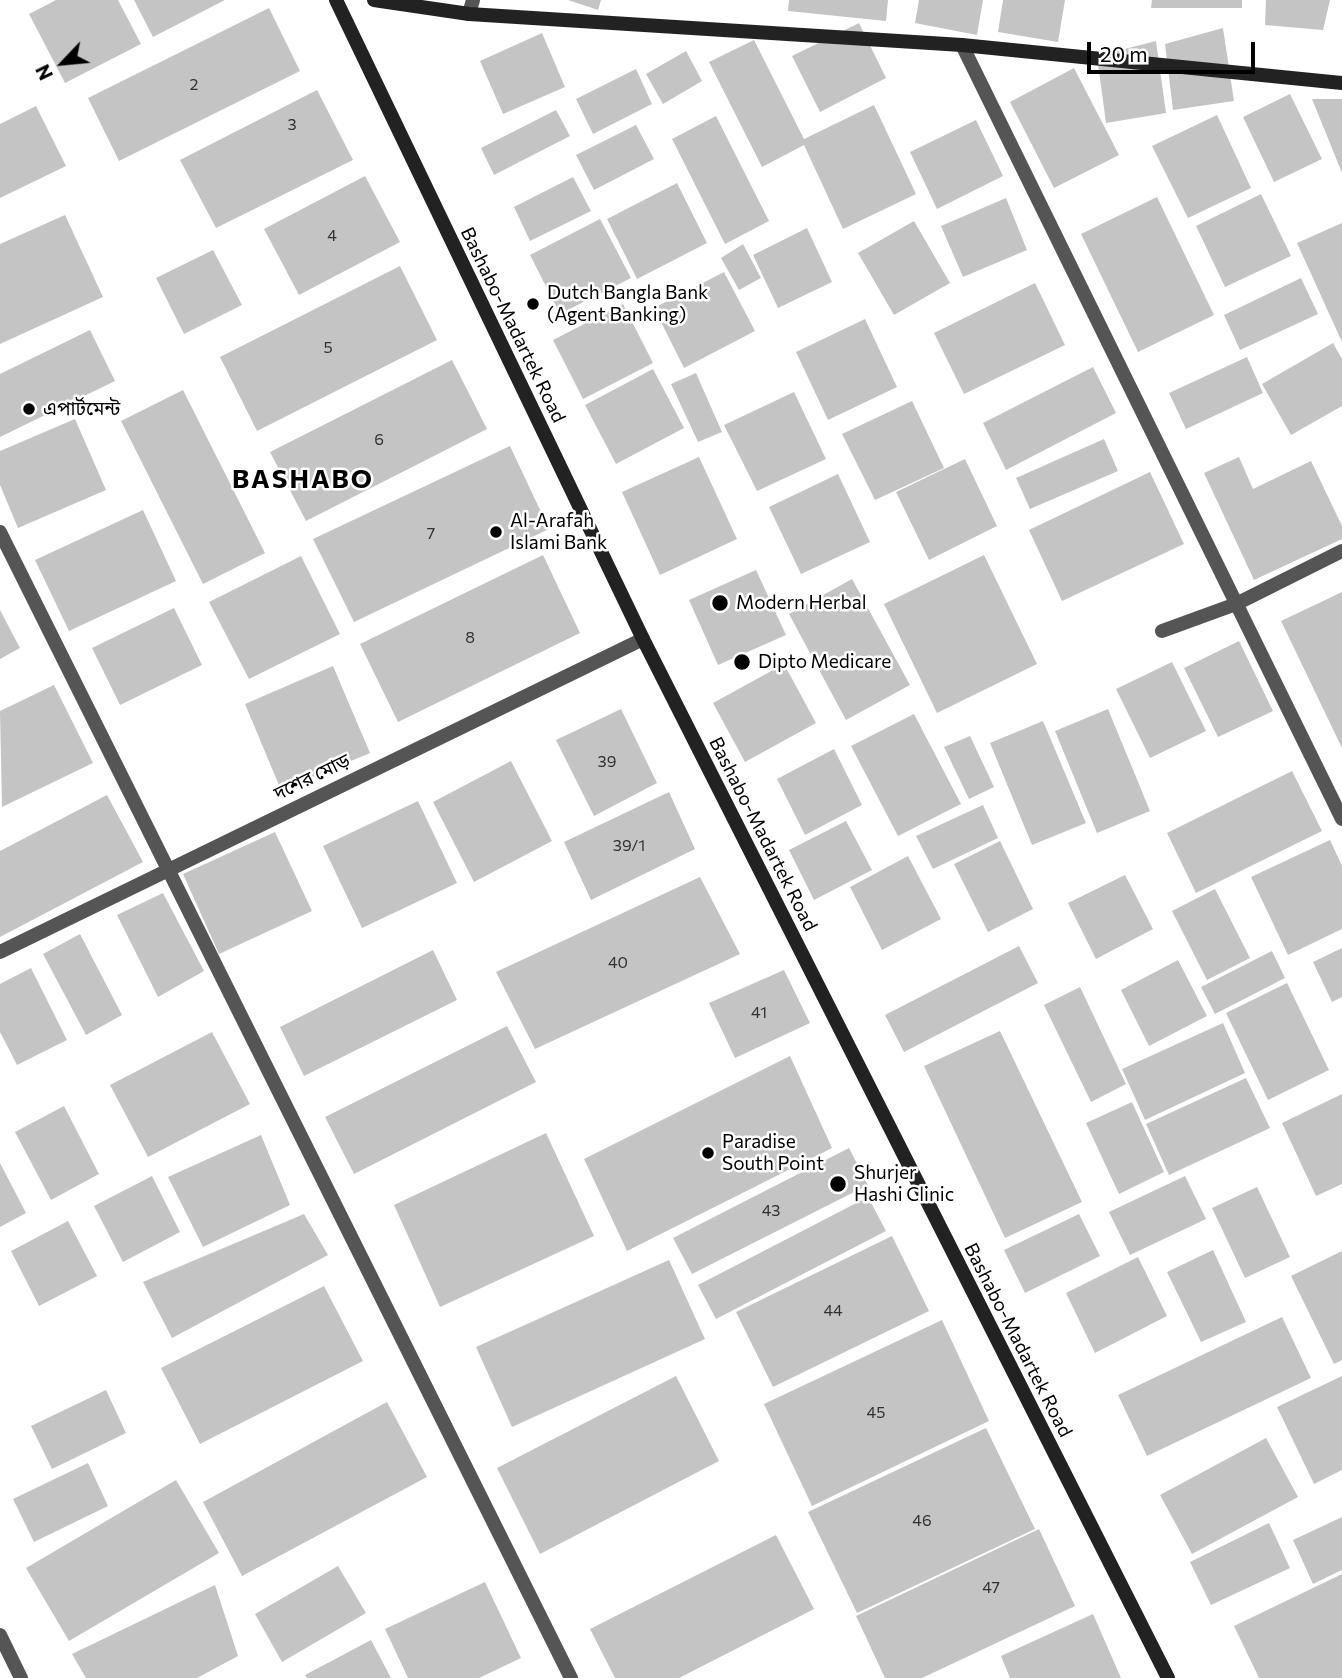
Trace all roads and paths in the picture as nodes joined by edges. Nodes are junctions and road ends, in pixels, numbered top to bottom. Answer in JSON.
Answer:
{"nodes":[{"id":1,"x":336,"y":0,"type":"edge"},
{"id":2,"x":374,"y":0,"type":"edge"},
{"id":3,"x":471,"y":7,"type":"edge"},
{"id":4,"x":962,"y":45,"type":"junction"},
{"id":5,"x":1342,"y":83,"type":"edge"},
{"id":6,"x":0,"y":532,"type":"edge"},
{"id":7,"x":1342,"y":551,"type":"edge"},
{"id":8,"x":1236,"y":604,"type":"junction"},
{"id":9,"x":1162,"y":631,"type":"dead end"},
{"id":10,"x":643,"y":639,"type":"junction"},
{"id":11,"x":1342,"y":819,"type":"edge"},
{"id":12,"x":169,"y":867,"type":"junction"},
{"id":13,"x":0,"y":952,"type":"edge"},
{"id":14,"x":0,"y":1634,"type":"edge"},
{"id":15,"x":21,"y":1678,"type":"edge"},
{"id":16,"x":571,"y":1678,"type":"edge"},
{"id":17,"x":1168,"y":1678,"type":"edge"}],
"edges":[{"from":1,"to":10,"type":"street","name":"Bashabo-Madartek Road"},
{"from":2,"to":3,"type":"street"},
{"from":3,"to":4,"type":"street"},
{"from":4,"to":5,"type":"street"},
{"from":4,"to":8,"type":"street"},
{"from":6,"to":12,"type":"street"},
{"from":7,"to":8,"type":"street"},
{"from":8,"to":9,"type":"street"},
{"from":8,"to":11,"type":"street"},
{"from":10,"to":12,"type":"street","name":"দশের মোড়"},
{"from":10,"to":17,"type":"street","name":"Bashabo-Madartek Road"},
{"from":12,"to":13,"type":"street","name":"দশের মোড়"},
{"from":12,"to":16,"type":"street"},
{"from":14,"to":15,"type":"street"}]}
